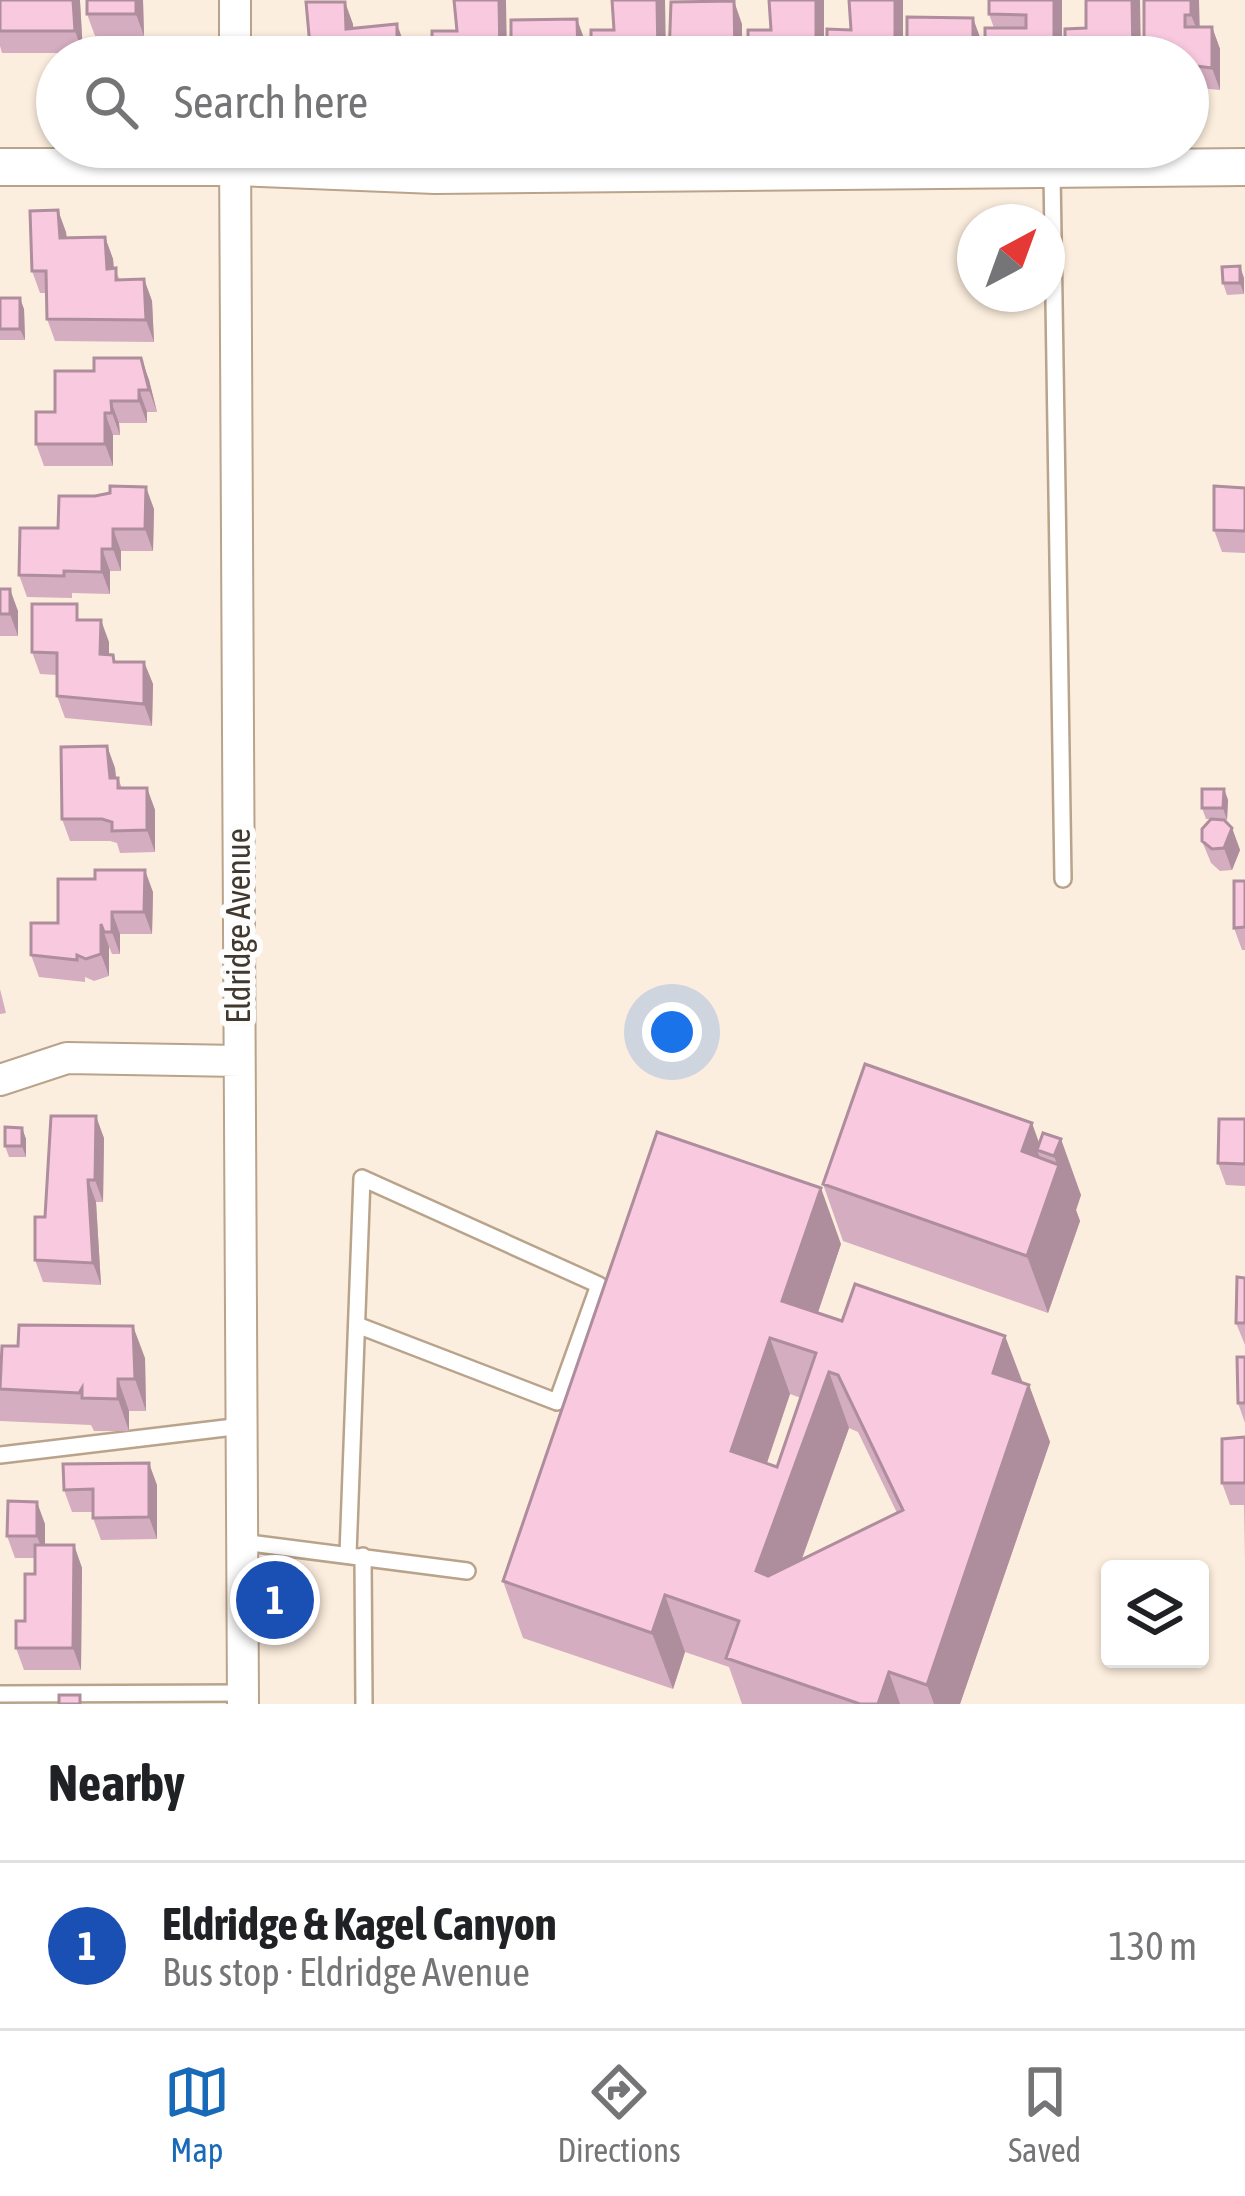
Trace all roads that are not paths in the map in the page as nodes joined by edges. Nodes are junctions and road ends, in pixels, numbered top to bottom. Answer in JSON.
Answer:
{"nodes":[{"id":1,"x":235,"y":0,"type":"edge"},
{"id":2,"x":235,"y":36,"type":"edge"},
{"id":3,"x":36,"y":165,"type":"edge"},
{"id":4,"x":0,"y":167,"type":"edge"},
{"id":5,"x":1245,"y":167,"type":"edge"},
{"id":6,"x":235,"y":168,"type":"edge"},
{"id":7,"x":357,"y":168,"type":"edge"},
{"id":8,"x":1206,"y":168,"type":"edge"},
{"id":9,"x":1209,"y":168,"type":"edge"},
{"id":10,"x":1052,"y":172,"type":"junction"},
{"id":11,"x":1063,"y":880,"type":"dead end"},
{"id":12,"x":239,"y":1061,"type":"junction"},
{"id":13,"x":0,"y":1080,"type":"edge"},
{"id":14,"x":357,"y":1325,"type":"junction"},
{"id":15,"x":242,"y":1426,"type":"junction"},
{"id":16,"x":0,"y":1455,"type":"edge"},
{"id":17,"x":242,"y":1542,"type":"junction"},
{"id":18,"x":355,"y":1555,"type":"junction"},
{"id":19,"x":466,"y":1571,"type":"dead end"},
{"id":20,"x":0,"y":1694,"type":"edge"},
{"id":21,"x":243,"y":1698,"type":"edge"},
{"id":22,"x":364,"y":1704,"type":"edge"}],
"edges":[{"from":1,"to":2,"type":"street"},
{"from":3,"to":4,"type":"street"},
{"from":5,"to":9,"type":"street"},
{"from":6,"to":12,"type":"street","name":"Eldridge Avenue"},
{"from":7,"to":10,"type":"street"},
{"from":8,"to":10,"type":"street"},
{"from":10,"to":11,"type":"lane"},
{"from":12,"to":13,"type":"street"},
{"from":12,"to":15,"type":"street","name":"Eldridge Avenue"},
{"from":14,"to":14,"type":"lane"},
{"from":14,"to":18,"type":"lane"},
{"from":15,"to":16,"type":"lane"},
{"from":15,"to":17,"type":"street","name":"Eldridge Avenue"},
{"from":17,"to":18,"type":"lane"},
{"from":17,"to":21,"type":"street","name":"Eldridge Avenue"},
{"from":18,"to":19,"type":"lane"},
{"from":18,"to":22,"type":"lane"},
{"from":20,"to":21,"type":"lane"}]}
